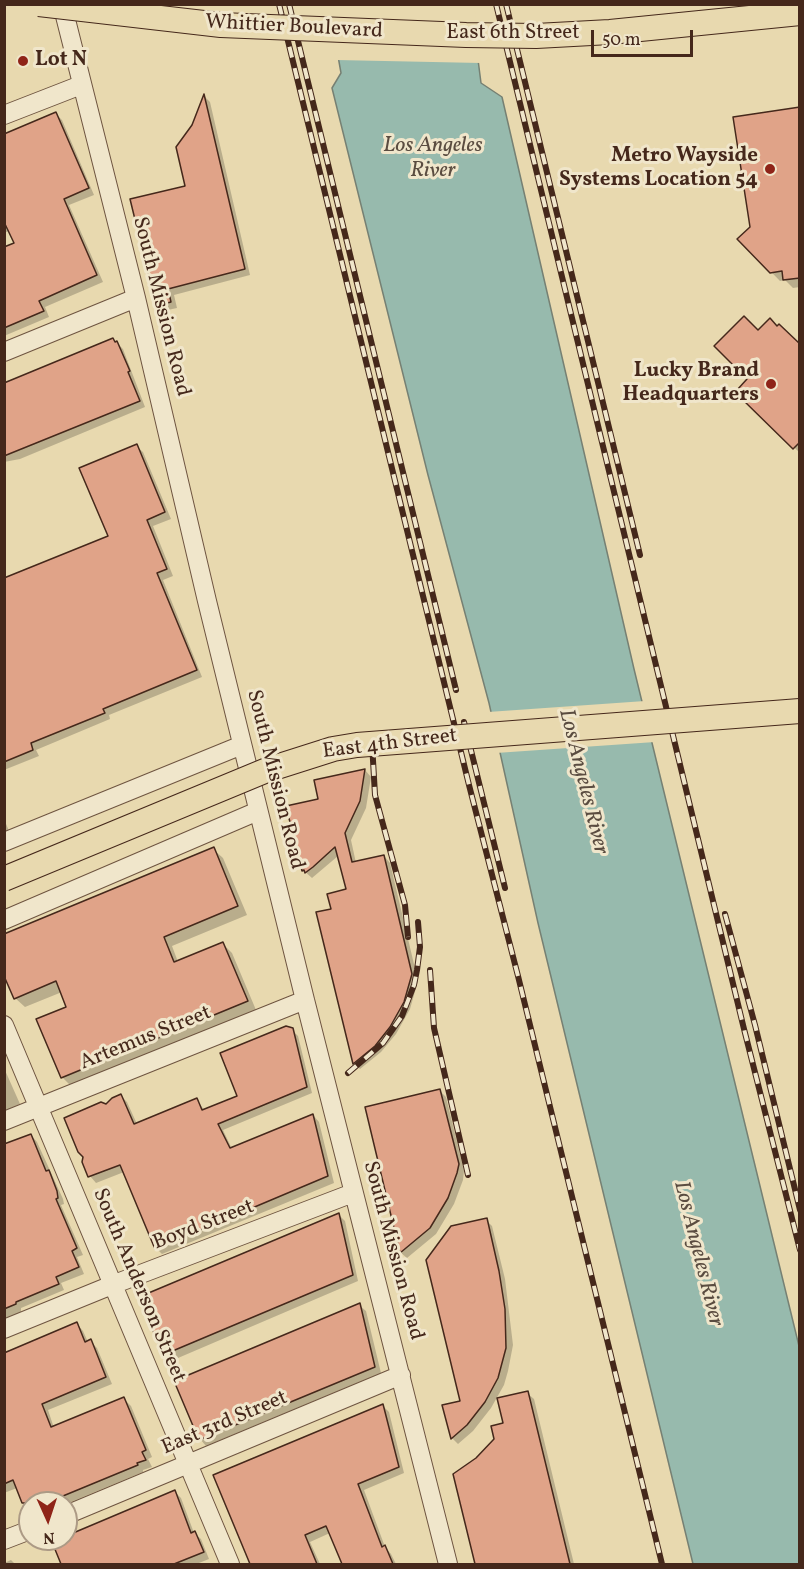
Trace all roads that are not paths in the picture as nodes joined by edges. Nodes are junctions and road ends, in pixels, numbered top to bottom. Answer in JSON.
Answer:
{"nodes":[{"id":1,"x":39,"y":4,"type":"edge"},
{"id":2,"x":62,"y":4,"type":"edge"},
{"id":3,"x":800,"y":13,"type":"edge"},
{"id":4,"x":405,"y":33,"type":"joint"},
{"id":5,"x":81,"y":85,"type":"junction"},
{"id":6,"x":4,"y":115,"type":"edge"},
{"id":7,"x":136,"y":298,"type":"junction"},
{"id":8,"x":4,"y":352,"type":"edge"},
{"id":9,"x":800,"y":711,"type":"edge"},
{"id":10,"x":242,"y":745,"type":"junction"},
{"id":11,"x":258,"y":811,"type":"junction"},
{"id":12,"x":4,"y":842,"type":"edge"},
{"id":13,"x":4,"y":879,"type":"edge"},
{"id":14,"x":4,"y":920,"type":"edge"},
{"id":15,"x":305,"y":1000,"type":"junction"},
{"id":16,"x":4,"y":1025,"type":"edge"},
{"id":17,"x":39,"y":1106,"type":"junction"},
{"id":18,"x":4,"y":1121,"type":"edge"},
{"id":19,"x":353,"y":1193,"type":"junction"},
{"id":20,"x":112,"y":1285,"type":"junction"},
{"id":21,"x":4,"y":1329,"type":"edge"},
{"id":22,"x":401,"y":1374,"type":"junction"},
{"id":23,"x":188,"y":1464,"type":"junction"},
{"id":24,"x":78,"y":1510,"type":"edge"},
{"id":25,"x":231,"y":1564,"type":"edge"},
{"id":26,"x":448,"y":1564,"type":"edge"}],
"edges":[{"from":1,"to":4,"type":"main road","name":"Whittier Boulevard","bridge":true},
{"from":2,"to":5,"type":"street","name":"South Mission Road"},
{"from":3,"to":4,"type":"main road","name":"East 6th Street","bridge":true},
{"from":5,"to":6,"type":"street"},
{"from":5,"to":7,"type":"street","name":"South Mission Road"},
{"from":7,"to":8,"type":"street"},
{"from":7,"to":10,"type":"street","name":"South Mission Road"},
{"from":9,"to":13,"type":"main road","name":"East 4th Street","bridge":true},
{"from":10,"to":11,"type":"street","name":"South Mission Road"},
{"from":10,"to":12,"type":"street"},
{"from":11,"to":14,"type":"street"},
{"from":11,"to":15,"type":"street","name":"South Mission Road"},
{"from":15,"to":17,"type":"street","name":"Artemus Street"},
{"from":15,"to":19,"type":"street","name":"South Mission Road"},
{"from":16,"to":17,"type":"street","name":"South Anderson Street"},
{"from":17,"to":18,"type":"street","name":"Artemus Street"},
{"from":17,"to":20,"type":"street","name":"South Anderson Street"},
{"from":19,"to":20,"type":"street","name":"Boyd Street"},
{"from":19,"to":22,"type":"street","name":"South Mission Road"},
{"from":20,"to":21,"type":"street","name":"Boyd Street"},
{"from":20,"to":23,"type":"street","name":"South Anderson Street"},
{"from":22,"to":23,"type":"street","name":"East 3rd Street"},
{"from":22,"to":26,"type":"street","name":"South Mission Road"},
{"from":23,"to":24,"type":"street","name":"East 3rd Street"},
{"from":23,"to":25,"type":"street","name":"South Anderson Street"}]}
